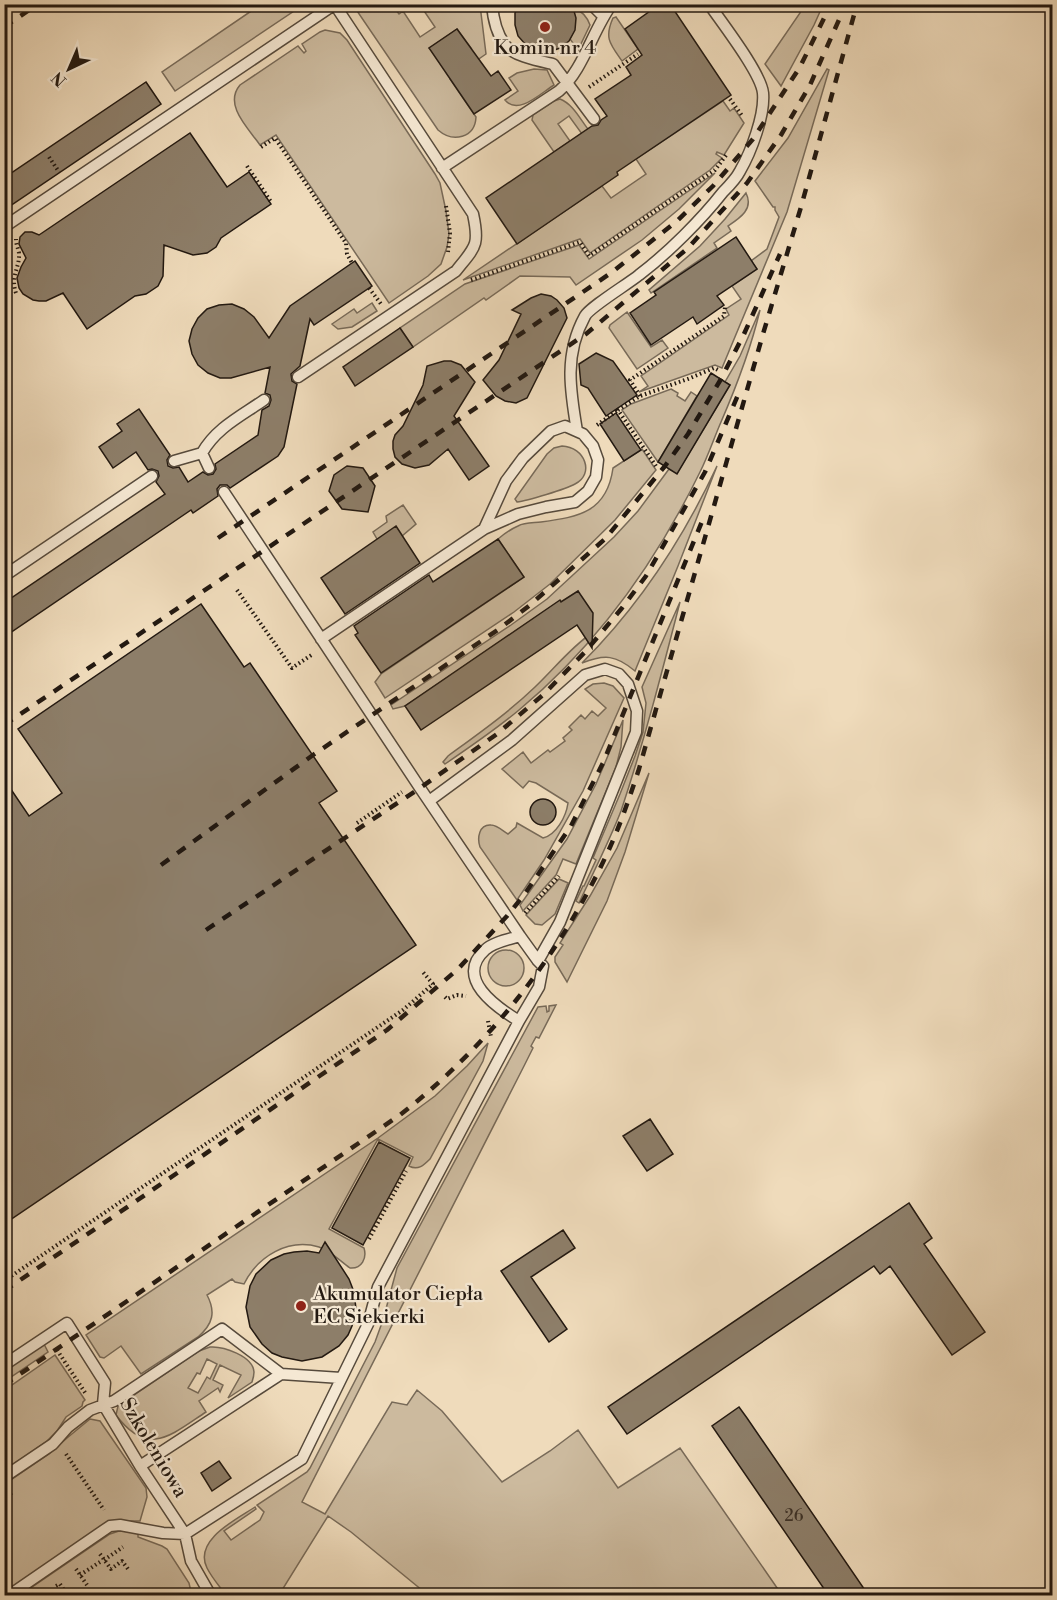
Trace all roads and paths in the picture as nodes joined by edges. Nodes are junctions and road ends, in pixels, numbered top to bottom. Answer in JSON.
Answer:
{"nodes":[{"id":1,"x":492,"y":4,"type":"edge"},
{"id":2,"x":591,"y":4,"type":"edge"},
{"id":3,"x":612,"y":4,"type":"edge"},
{"id":4,"x":709,"y":4,"type":"edge"},
{"id":5,"x":335,"y":5,"type":"edge"},
{"id":6,"x":603,"y":16,"type":"junction"},
{"id":7,"x":638,"y":54,"type":"dead end"},
{"id":8,"x":567,"y":84,"type":"junction"},
{"id":9,"x":576,"y":96,"type":"junction"},
{"id":10,"x":730,"y":99,"type":"dead end"},
{"id":11,"x":594,"y":119,"type":"dead end"},
{"id":12,"x":746,"y":122,"type":"dead end"},
{"id":13,"x":261,"y":147,"type":"dead end"},
{"id":14,"x":729,"y":152,"type":"dead end"},
{"id":15,"x":49,"y":157,"type":"dead end"},
{"id":16,"x":247,"y":166,"type":"dead end"},
{"id":17,"x":442,"y":168,"type":"junction"},
{"id":18,"x":61,"y":175,"type":"dead end"},
{"id":19,"x":445,"y":198,"type":"dead end"},
{"id":20,"x":271,"y":202,"type":"dead end"},
{"id":21,"x":4,"y":227,"type":"edge"},
{"id":22,"x":18,"y":233,"type":"dead end"},
{"id":23,"x":446,"y":257,"type":"dead end"},
{"id":24,"x":352,"y":263,"type":"dead end"},
{"id":25,"x":463,"y":283,"type":"dead end"},
{"id":26,"x":369,"y":288,"type":"dead end"},
{"id":27,"x":16,"y":293,"type":"dead end"},
{"id":28,"x":725,"y":307,"type":"dead end"},
{"id":29,"x":384,"y":309,"type":"dead end"},
{"id":30,"x":720,"y":371,"type":"dead end"},
{"id":31,"x":298,"y":377,"type":"dead end"},
{"id":32,"x":640,"y":396,"type":"junction"},
{"id":33,"x":264,"y":400,"type":"dead end"},
{"id":34,"x":618,"y":410,"type":"junction"},
{"id":35,"x":580,"y":432,"type":"junction"},
{"id":36,"x":202,"y":453,"type":"junction"},
{"id":37,"x":174,"y":461,"type":"dead end"},
{"id":38,"x":656,"y":466,"type":"dead end"},
{"id":39,"x":209,"y":468,"type":"dead end"},
{"id":40,"x":152,"y":476,"type":"dead end"},
{"id":41,"x":225,"y":492,"type":"dead end"},
{"id":42,"x":484,"y":529,"type":"junction"},
{"id":43,"x":4,"y":576,"type":"edge"},
{"id":44,"x":237,"y":590,"type":"dead end"},
{"id":45,"x":320,"y":644,"type":"junction"},
{"id":46,"x":411,"y":787,"type":"dead end"},
{"id":47,"x":429,"y":801,"type":"junction"},
{"id":48,"x":357,"y":823,"type":"dead end"},
{"id":49,"x":560,"y":875,"type":"dead end"},
{"id":50,"x":525,"y":913,"type":"dead end"},
{"id":51,"x":520,"y":936,"type":"junction"},
{"id":52,"x":538,"y":961,"type":"junction"},
{"id":53,"x":422,"y":971,"type":"dead end"},
{"id":54,"x":519,"y":1021,"type":"junction"},
{"id":55,"x":406,"y":1171,"type":"dead end"},
{"id":56,"x":369,"y":1239,"type":"dead end"},
{"id":57,"x":4,"y":1281,"type":"edge"},
{"id":58,"x":4,"y":1365,"type":"edge"},
{"id":59,"x":281,"y":1374,"type":"junction"},
{"id":60,"x":342,"y":1378,"type":"junction"},
{"id":61,"x":103,"y":1404,"type":"junction"},
{"id":62,"x":67,"y":1456,"type":"dead end"},
{"id":63,"x":140,"y":1466,"type":"junction"},
{"id":64,"x":4,"y":1477,"type":"edge"},
{"id":65,"x":96,"y":1516,"type":"dead end"},
{"id":66,"x":185,"y":1534,"type":"junction"},
{"id":67,"x":123,"y":1547,"type":"dead end"},
{"id":68,"x":80,"y":1575,"type":"dead end"},
{"id":69,"x":8,"y":1596,"type":"edge"},
{"id":70,"x":211,"y":1596,"type":"edge"}],
"edges":[{"from":1,"to":8,"type":"lane"},
{"from":2,"to":6,"type":"lane"},
{"from":3,"to":6,"type":"lane"},
{"from":4,"to":35,"type":"lane"},
{"from":5,"to":17,"type":"lane"},
{"from":5,"to":21,"type":"lane"},
{"from":6,"to":8,"type":"lane"},
{"from":7,"to":9,"type":"path"},
{"from":8,"to":9,"type":"lane"},
{"from":8,"to":17,"type":"lane"},
{"from":9,"to":11,"type":"lane"},
{"from":10,"to":12,"type":"path"},
{"from":13,"to":24,"type":"path"},
{"from":14,"to":25,"type":"path"},
{"from":15,"to":18,"type":"path"},
{"from":16,"to":20,"type":"path"},
{"from":17,"to":31,"type":"lane"},
{"from":19,"to":23,"type":"path"},
{"from":22,"to":27,"type":"path"},
{"from":26,"to":29,"type":"path"},
{"from":28,"to":32,"type":"path"},
{"from":30,"to":32,"type":"path"},
{"from":32,"to":34,"type":"path"},
{"from":33,"to":36,"type":"lane"},
{"from":34,"to":35,"type":"path"},
{"from":34,"to":38,"type":"path"},
{"from":35,"to":42,"type":"lane"},
{"from":35,"to":42,"type":"lane"},
{"from":36,"to":37,"type":"lane"},
{"from":36,"to":39,"type":"lane"},
{"from":40,"to":43,"type":"lane"},
{"from":41,"to":45,"type":"lane"},
{"from":42,"to":45,"type":"lane"},
{"from":44,"to":45,"type":"path"},
{"from":45,"to":47,"type":"lane"},
{"from":46,"to":48,"type":"path"},
{"from":47,"to":51,"type":"lane"},
{"from":47,"to":52,"type":"lane"},
{"from":49,"to":50,"type":"path"},
{"from":51,"to":52,"type":"lane"},
{"from":51,"to":54,"type":"lane"},
{"from":52,"to":54,"type":"lane"},
{"from":53,"to":57,"type":"path"},
{"from":54,"to":60,"type":"lane"},
{"from":55,"to":56,"type":"path"},
{"from":58,"to":61,"type":"lane","name":"Szkoleniowa"},
{"from":59,"to":60,"type":"lane"},
{"from":59,"to":61,"type":"lane"},
{"from":59,"to":63,"type":"lane"},
{"from":60,"to":66,"type":"lane"},
{"from":61,"to":63,"type":"lane","name":"Szkoleniowa"},
{"from":61,"to":64,"type":"lane"},
{"from":62,"to":65,"type":"path"},
{"from":63,"to":66,"type":"lane","name":"Szkoleniowa"},
{"from":66,"to":69,"type":"lane"},
{"from":66,"to":70,"type":"lane","name":"Szkoleniowa"},
{"from":67,"to":68,"type":"path"}]}
